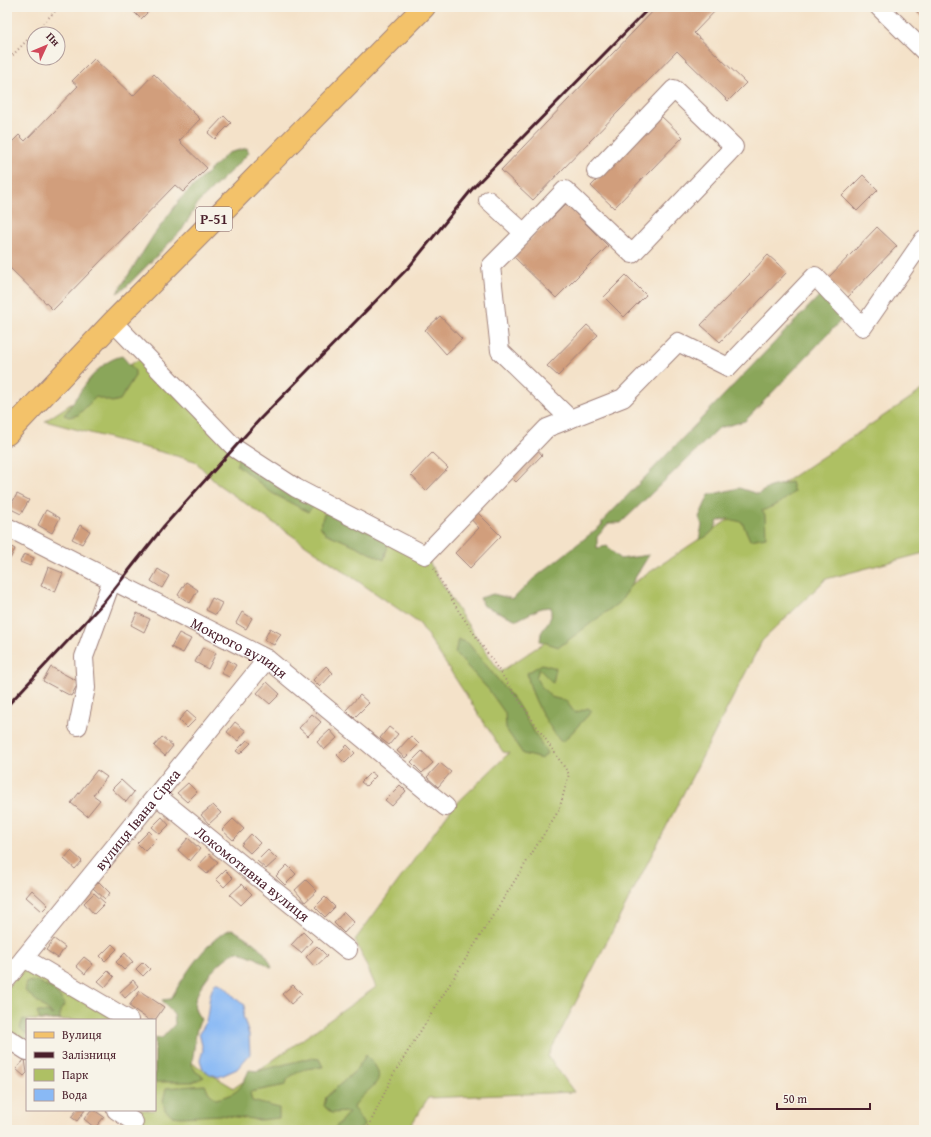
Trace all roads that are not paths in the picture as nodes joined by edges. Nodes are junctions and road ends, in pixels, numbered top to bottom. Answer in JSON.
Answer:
{"nodes":[{"id":1,"x":424,"y":7,"type":"edge"},
{"id":2,"x":879,"y":7,"type":"edge"},
{"id":3,"x":924,"y":51,"type":"edge"},
{"id":4,"x":596,"y":171,"type":"dead end"},
{"id":5,"x":488,"y":200,"type":"dead end"},
{"id":6,"x":524,"y":233,"type":"junction"},
{"id":7,"x":924,"y":239,"type":"edge"},
{"id":8,"x":113,"y":322,"type":"junction"},
{"id":9,"x":570,"y":419,"type":"junction"},
{"id":10,"x":7,"y":434,"type":"edge"},
{"id":11,"x":7,"y":527,"type":"edge"},
{"id":12,"x":112,"y":580,"type":"junction"},
{"id":13,"x":267,"y":659,"type":"junction"},
{"id":14,"x":78,"y":726,"type":"dead end"},
{"id":15,"x":157,"y":796,"type":"junction"},
{"id":16,"x":446,"y":807,"type":"dead end"},
{"id":17,"x":348,"y":950,"type":"dead end"},
{"id":18,"x":24,"y":958,"type":"junction"},
{"id":19,"x":7,"y":979,"type":"edge"},
{"id":20,"x":127,"y":1019,"type":"edge"},
{"id":21,"x":7,"y":1038,"type":"edge"},
{"id":22,"x":26,"y":1051,"type":"edge"},
{"id":23,"x":118,"y":1111,"type":"edge"},
{"id":24,"x":134,"y":1122,"type":"dead end"}],
"edges":[{"from":1,"to":8,"type":"main road","number":"Р-51"},
{"from":2,"to":3,"type":"street"},
{"from":4,"to":6,"type":"street"},
{"from":5,"to":6,"type":"street"},
{"from":6,"to":9,"type":"street"},
{"from":7,"to":9,"type":"street"},
{"from":8,"to":9,"type":"street"},
{"from":8,"to":10,"type":"main road","number":"Р-51"},
{"from":11,"to":12,"type":"street","name":"Мокрого вулиця"},
{"from":12,"to":13,"type":"street","name":"Мокрого вулиця"},
{"from":12,"to":14,"type":"street"},
{"from":13,"to":15,"type":"street","name":"вулиця Івана Сірка"},
{"from":13,"to":16,"type":"street","name":"Мокрого вулиця"},
{"from":15,"to":17,"type":"street","name":"Локомотивна вулиця"},
{"from":15,"to":18,"type":"street","name":"вулиця Івана Сірка"},
{"from":18,"to":19,"type":"street","name":"вулиця Івана Сірка"},
{"from":18,"to":20,"type":"street"},
{"from":21,"to":22,"type":"street"},
{"from":23,"to":24,"type":"street"}]}
